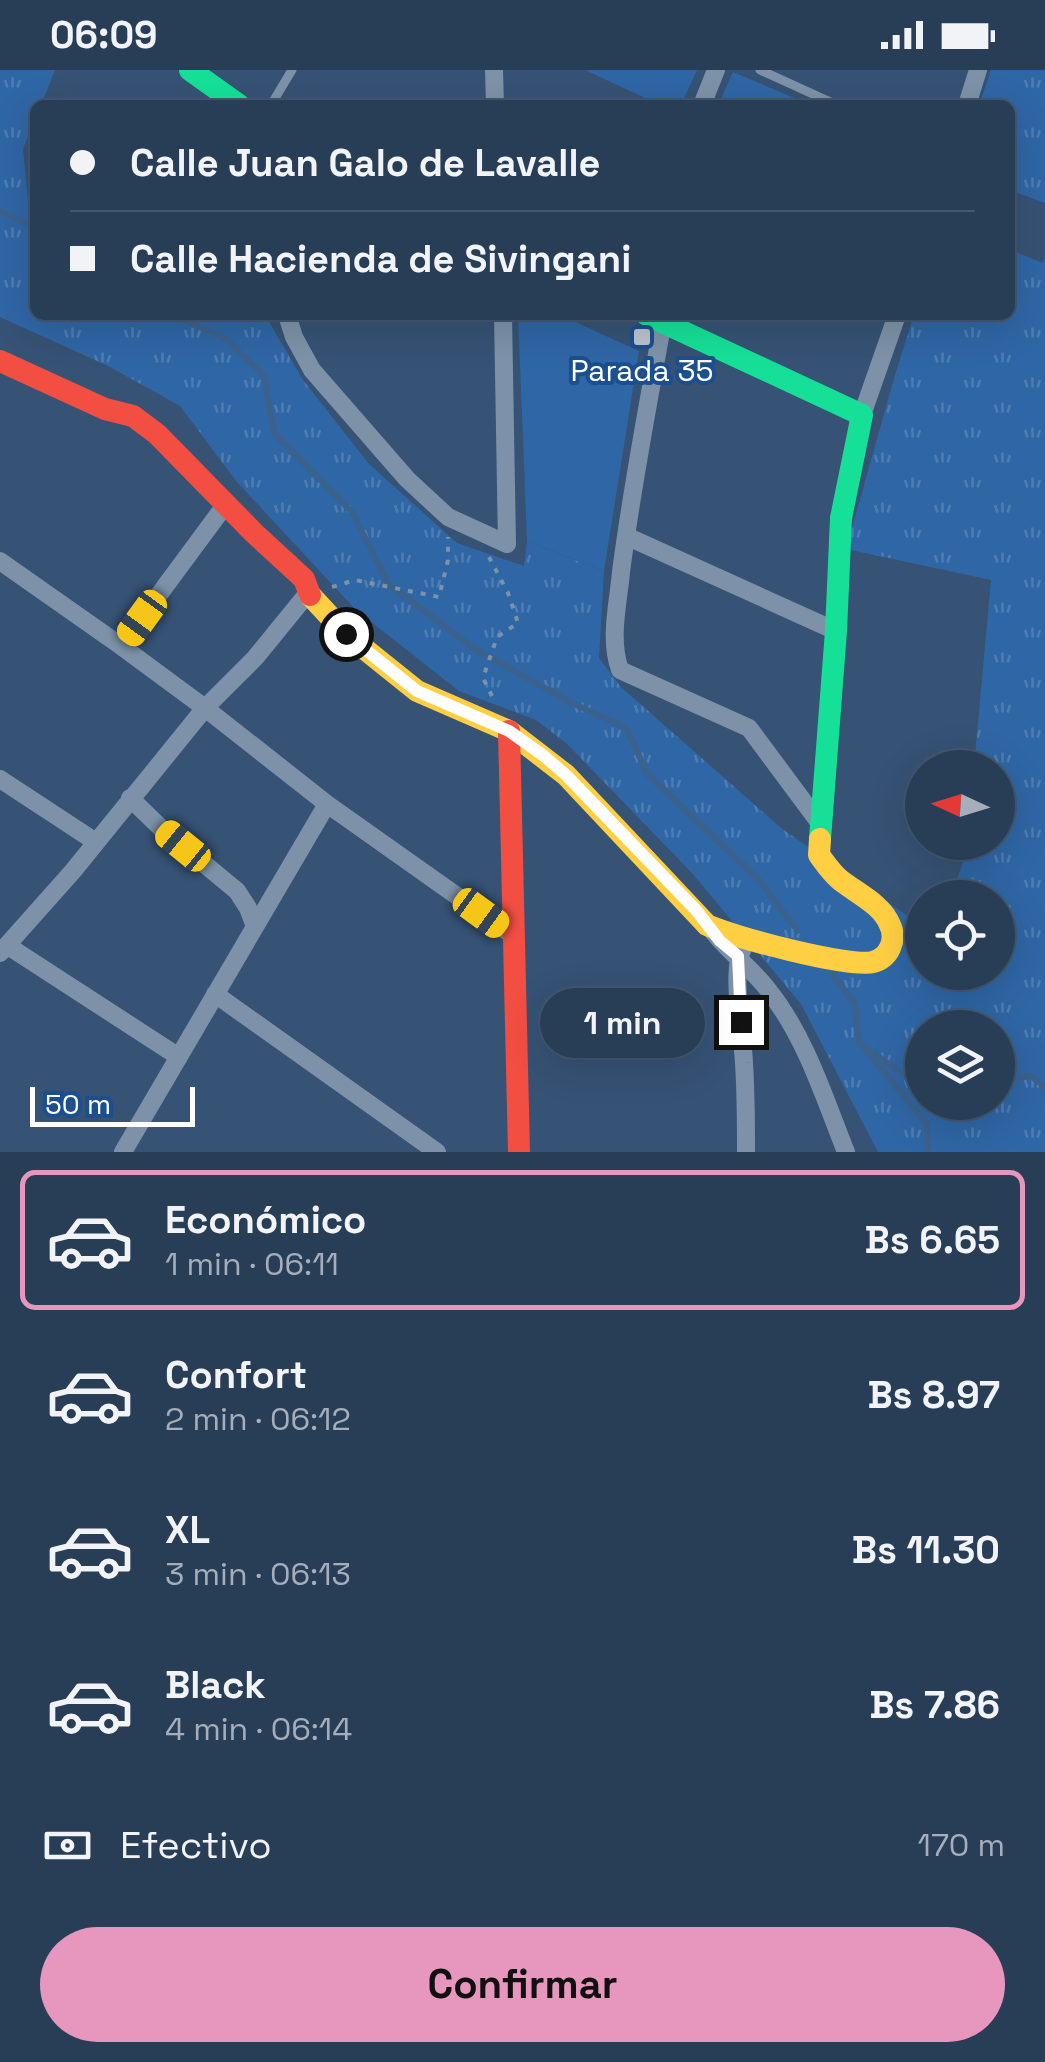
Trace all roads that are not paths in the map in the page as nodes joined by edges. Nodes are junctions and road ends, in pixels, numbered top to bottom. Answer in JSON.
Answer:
{"nodes":[{"id":1,"x":190,"y":70,"type":"edge"},
{"id":2,"x":292,"y":70,"type":"edge"},
{"id":3,"x":494,"y":70,"type":"edge"},
{"id":4,"x":716,"y":70,"type":"edge"},
{"id":5,"x":760,"y":70,"type":"edge"},
{"id":6,"x":978,"y":70,"type":"edge"},
{"id":7,"x":232,"y":100,"type":"edge"},
{"id":8,"x":274,"y":100,"type":"edge"},
{"id":9,"x":494,"y":100,"type":"edge"},
{"id":10,"x":704,"y":100,"type":"edge"},
{"id":11,"x":827,"y":100,"type":"edge"},
{"id":12,"x":969,"y":100,"type":"edge"},
{"id":13,"x":289,"y":320,"type":"edge"},
{"id":14,"x":503,"y":320,"type":"edge"},
{"id":15,"x":658,"y":320,"type":"edge"},
{"id":16,"x":664,"y":320,"type":"edge"},
{"id":17,"x":895,"y":320,"type":"edge"},
{"id":18,"x":0,"y":360,"type":"edge"},
{"id":19,"x":862,"y":415,"type":"junction"},
{"id":20,"x":226,"y":504,"type":"junction"},
{"id":21,"x":626,"y":536,"type":"junction"},
{"id":22,"x":0,"y":561,"type":"edge"},
{"id":23,"x":308,"y":593,"type":"junction"},
{"id":24,"x":836,"y":631,"type":"junction"},
{"id":25,"x":121,"y":646,"type":"junction"},
{"id":26,"x":205,"y":708,"type":"junction"},
{"id":27,"x":509,"y":731,"type":"junction"},
{"id":28,"x":0,"y":779,"type":"edge"},
{"id":29,"x":130,"y":798,"type":"junction"},
{"id":30,"x":327,"y":804,"type":"junction"},
{"id":31,"x":822,"y":825,"type":"junction"},
{"id":32,"x":96,"y":842,"type":"junction"},
{"id":33,"x":254,"y":927,"type":"junction"},
{"id":34,"x":512,"y":935,"type":"junction"},
{"id":35,"x":744,"y":948,"type":"junction"},
{"id":36,"x":4,"y":950,"type":"edge"},
{"id":37,"x":215,"y":994,"type":"junction"},
{"id":38,"x":179,"y":1057,"type":"junction"},
{"id":39,"x":123,"y":1152,"type":"edge"},
{"id":40,"x":436,"y":1152,"type":"edge"},
{"id":41,"x":518,"y":1152,"type":"edge"},
{"id":42,"x":746,"y":1152,"type":"edge"},
{"id":43,"x":846,"y":1152,"type":"edge"}],
"edges":[{"from":1,"to":7,"type":"street"},
{"from":2,"to":8,"type":"lane"},
{"from":3,"to":9,"type":"street"},
{"from":4,"to":10,"type":"street"},
{"from":5,"to":11,"type":"lane"},
{"from":6,"to":12,"type":"street"},
{"from":13,"to":14,"type":"street"},
{"from":15,"to":21,"type":"street"},
{"from":16,"to":19,"type":"street"},
{"from":17,"to":19,"type":"street"},
{"from":18,"to":20,"type":"street"},
{"from":19,"to":24,"type":"street"},
{"from":20,"to":23,"type":"street"},
{"from":20,"to":25,"type":"street"},
{"from":21,"to":24,"type":"street"},
{"from":21,"to":31,"type":"street"},
{"from":22,"to":25,"type":"street"},
{"from":23,"to":26,"type":"street"},
{"from":23,"to":27,"type":"street"},
{"from":24,"to":31,"type":"street"},
{"from":25,"to":26,"type":"street"},
{"from":26,"to":29,"type":"street"},
{"from":26,"to":30,"type":"street"},
{"from":27,"to":34,"type":"street"},
{"from":27,"to":35,"type":"street"},
{"from":28,"to":32,"type":"street"},
{"from":29,"to":32,"type":"street"},
{"from":29,"to":33,"type":"street"},
{"from":30,"to":33,"type":"street"},
{"from":30,"to":34,"type":"street"},
{"from":31,"to":35,"type":"street"},
{"from":32,"to":36,"type":"street"},
{"from":33,"to":37,"type":"street"},
{"from":34,"to":41,"type":"street"},
{"from":35,"to":42,"type":"street"},
{"from":35,"to":43,"type":"street"},
{"from":36,"to":38,"type":"street"},
{"from":37,"to":38,"type":"street"},
{"from":37,"to":40,"type":"street"},
{"from":38,"to":39,"type":"street"}]}
